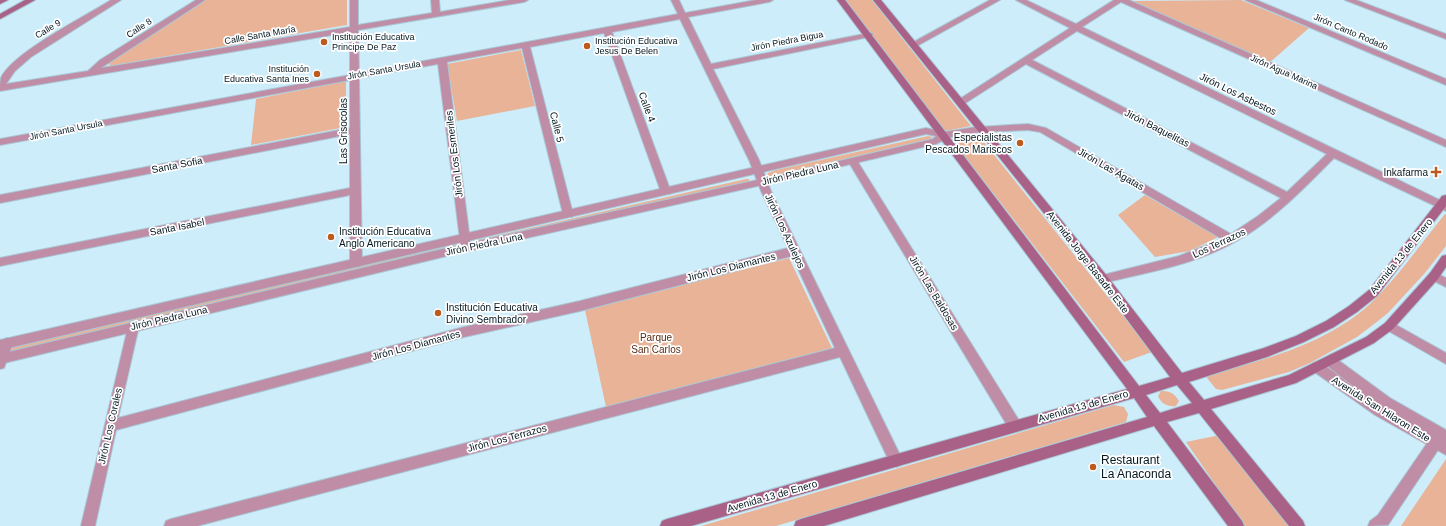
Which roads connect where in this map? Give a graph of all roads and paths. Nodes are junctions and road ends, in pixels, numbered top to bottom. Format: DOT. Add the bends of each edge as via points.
graph roads {
  1 [pos="4,0"];
  2 [pos="31,0"];
  3 [pos="117,0"];
  4 [pos="201,0"];
  5 [pos="354,0"];
  6 [pos="435,0"];
  7 [pos="524,0"];
  8 [pos="675,0"];
  9 [pos="769,0"];
  10 [pos="842,0"];
  11 [pos="878,0"];
  12 [pos="996,0"];
  13 [pos="1020,0"];
  14 [pos="1121,0"];
  15 [pos="1249,0"];
  16 [pos="1349,0"];
  17 [pos="514,1"];
  18 [pos="756,1"];
  19 [pos="0,2"];
  20 [pos="436,15"];
  21 [pos="684,16"];
  22 [pos="0,17"];
  23 [pos="1077,28"];
  24 [pos="354,29"];
  25 [pos="607,30"];
  26 [pos="869,35"];
  27 [pos="1446,37"];
  28 [pos="914,44"];
  29 [pos="525,45"];
  30 [pos="442,60"];
  31 [pos="1026,60"];
  32 [pos="709,67"];
  33 [pos="89,74"];
  34 [pos="355,76"];
  35 [pos="1446,82"];
  36 [pos="0,88"];
  37 [pos="961,102"];
  38 [pos="354,130"];
  39 [pos="982,130"];
  40 [pos="944,135"];
  41 [pos="0,142"];
  42 [pos="1446,144"];
  43 [pos="1333,153"];
  44 [pos="853,161"];
  45 [pos="758,170"];
  46 [pos="762,182"];
  47 [pos="354,191"];
  48 [pos="666,192"];
  49 [pos="1288,197"];
  50 [pos="0,200"];
  51 [pos="1445,204"];
  52 [pos="568,214"];
  53 [pos="1231,239"];
  54 [pos="466,243"];
  55 [pos="794,251"];
  56 [pos="1446,259"];
  57 [pos="0,262"];
  58 [pos="356,263"];
  59 [pos="1434,276"];
  60 [pos="1103,279"];
  61 [pos="1446,283"];
  62 [pos="133,326"];
  63 [pos="1389,326"];
  64 [pos="4,344"];
  65 [pos="842,351"];
  66 [pos="1446,359"];
  67 [pos="1,361"];
  68 [pos="1330,362"];
  69 [pos="1318,367"];
  70 [pos="1180,379"];
  71 [pos="1137,391"];
  72 [pos="1201,406"];
  73 [pos="1158,418"];
  74 [pos="110,426"];
  75 [pos="1015,426"];
  76 [pos="1442,443"];
  77 [pos="896,461"];
  78 [pos="88,526"];
  79 [pos="171,526"];
  80 [pos="668,526"];
  81 [pos="800,526"];
  82 [pos="1237,526"];
  83 [pos="1298,526"];
  84 [pos="1374,526"];
  1 -- 19 [label="main road"];
  2 -- 22 [label="main road"];
  3 -- 36 [label="street, Calle 9" via="33,50 6,75"];
  4 -- 33 [label="street, Calle 8" via="103,62"];
  5 -- 24 [label="street, Las Grisocolas"];
  6 -- 20 [label="street"];
  7 -- 17 [label="street, Calle Santa María"];
  8 -- 21 [label="street, Jirón Los Azulejos"];
  9 -- 18 [label="street, Jirón Santa Ursula"];
  10 -- 26 [label="main road"];
  11 -- 28 [label="main road, Avenida Jorge Basadre Este"];
  12 -- 28 [label="street"];
  13 -- 23 [label="street, Jirón Los Asbestos"];
  14 -- 23 [label="street"];
  14 -- 42 [label="street, Jirón Agua Marina"];
  15 -- 35 [label="street, Jirón Canto Rodado"];
  16 -- 27 [label="street"];
  17 -- 20 [label="street, Calle Santa María"];
  18 -- 21 [label="street, Jirón Santa Ursula"];
  20 -- 24 [label="street, Calle Santa María"];
  21 -- 25 [label="street, Jirón Santa Ursula"];
  21 -- 32 [label="street, Jirón Los Azulejos"];
  23 -- 31 [label="street"];
  23 -- 43 [label="street, Jirón Los Asbestos"];
  24 -- 33 [label="street, Calle Santa María"];
  24 -- 34 [label="street, Las Grisocolas"];
  25 -- 29 [label="street, Jirón Santa Ursula"];
  25 -- 48 [label="street, Calle 4"];
  26 -- 32 [label="street, Jirón Piedra Bigua"];
  26 -- 40 [label="main road"];
  28 -- 37 [label="main road, Avenida Jorge Basadre Este"];
  29 -- 30 [label="street, Jirón Santa Ursula"];
  29 -- 52 [label="street, Calle 5"];
  30 -- 34 [label="street, Jirón Santa Ursula"];
  30 -- 54 [label="street, Jirón Los Esmeriles"];
  31 -- 37 [label="street"];
  31 -- 49 [label="street, Jirón Baquelitas"];
  32 -- 45 [label="street, Jirón Los Azulejos"];
  33 -- 36 [label="street, Calle Santa María"];
  34 -- 38 [label="street, Las Grisocolas"];
  34 -- 41 [label="street, Jirón Santa Ursula"];
  37 -- 39 [label="main road, Avenida Jorge Basadre Este"];
  38 -- 47 [label="street, Las Grisocolas"];
  38 -- 50 [label="street, Santa Sofia"];
  39 -- 40 [label="street, Jirón Piedra Luna"];
  39 -- 53 [label="street, Jirón Las Ágatas" via="1028,127 1043,130"];
  39 -- 60 [label="main road, Avenida Jorge Basadre Este"];
  40 -- 44 [label="street, Jirón Piedra Luna" via="936,141"];
  40 -- 45 [label="street, Jirón Piedra Luna" via="926,131"];
  40 -- 71 [label="main road"];
  43 -- 49 [label="street, Los Terrazos"];
  43 -- 51 [label="street, Jirón Los Asbestos"];
  44 -- 46 [label="street, Jirón Piedra Luna"];
  44 -- 75 [label="street, Jirón Las Baldosas"];
  45 -- 46 [label="street, Jirón Los Azulejos"];
  45 -- 48 [label="street, Jirón Piedra Luna"];
  46 -- 54 [label="street, Jirón Piedra Luna"];
  46 -- 55 [label="street, Jirón Los Azulejos"];
  47 -- 57 [label="street, Santa Isabel"];
  47 -- 58 [label="street, Las Grisocolas"];
  48 -- 52 [label="street, Jirón Piedra Luna"];
  49 -- 53 [label="street, Los Terrazos" via="1251,227"];
  51 -- 70 [label="main road, Avenida 13 de Enero" via="1377,287 1353,309 1330,324 1267,352"];
  52 -- 54 [label="street, Jirón Piedra Luna"];
  53 -- 60 [label="street, Los Terrazos" via="1186,258"];
  54 -- 58 [label="street, Jirón Piedra Luna"];
  54 -- 62 [label="street, Jirón Piedra Luna"];
  55 -- 65 [label="street, Jirón Los Azulejos"];
  55 -- 74 [label="street, Jirón Los Diamantes" via="580,306 464,332"];
  56 -- 59 [label="main road"];
  58 -- 64 [label="street, Jirón Piedra Luna"];
  59 -- 61 [label="street"];
  59 -- 63 [label="main road"];
  60 -- 70 [label="main road, Avenida Jorge Basadre Este"];
  62 -- 67 [label="street, Jirón Piedra Luna"];
  62 -- 74 [label="street, Jirón Los Corales"];
  63 -- 66 [label="street"];
  63 -- 68 [label="main road" via="1370,340"];
  64 -- 67 [label="street"];
  65 -- 77 [label="street, Jirón Los Azulejos"];
  65 -- 79 [label="street, Jirón Los Terrazos"];
  68 -- 69 [label="main road"];
  68 -- 76 [label="street, Avenida San Hilaron Este" via="1350,379"];
  69 -- 72 [label="main road" via="1292,379"];
  69 -- 76 [label="street, Avenida San Hilaron Este" via="1388,416"];
  70 -- 71 [label="main road, Avenida 13 de Enero"];
  70 -- 72 [label="main road, Avenida Jorge Basadre Este"];
  71 -- 73 [label="main road"];
  71 -- 75 [label="main road, Avenida 13 de Enero"];
  72 -- 73 [label="main road"];
  72 -- 83 [label="main road, Avenida Jorge Basadre Este"];
  73 -- 81 [label="main road"];
  73 -- 82 [label="main road"];
  74 -- 78 [label="street, Jirón Los Corales"];
  75 -- 77 [label="main road, Avenida 13 de Enero"];
  76 -- 84 [label="street" via="1383,520"];
  77 -- 80 [label="main road, Avenida 13 de Enero"];
}
